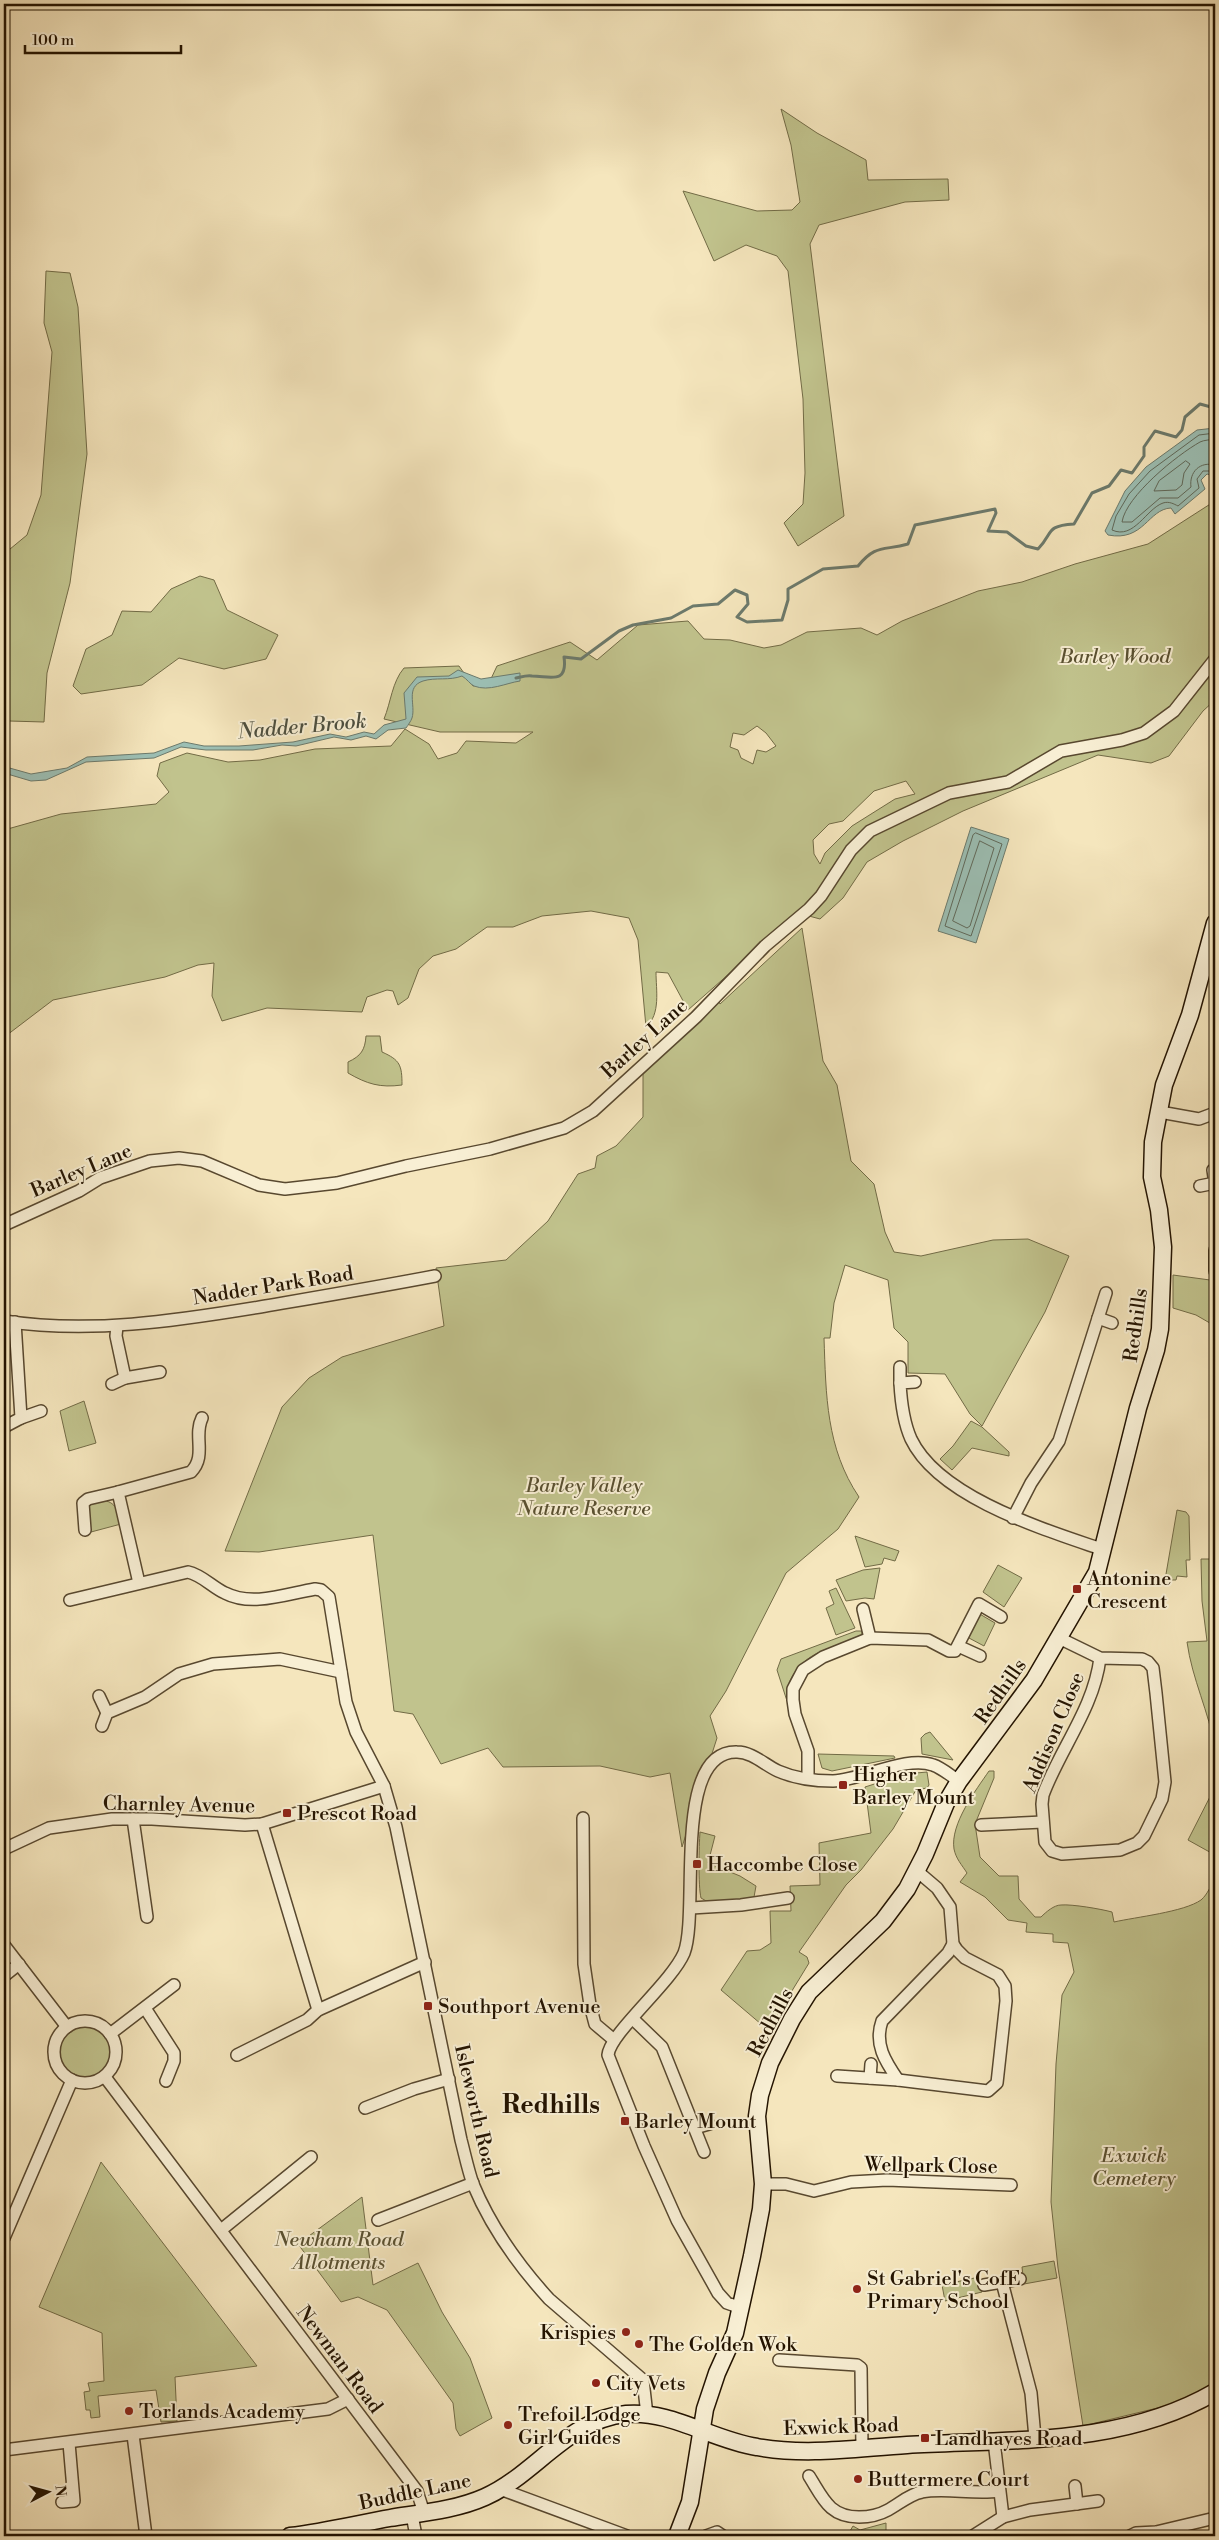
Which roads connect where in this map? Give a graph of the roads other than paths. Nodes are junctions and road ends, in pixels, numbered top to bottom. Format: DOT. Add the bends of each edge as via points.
graph roads {
  1 [pos="1215,659"];
  2 [pos="1215,923"];
  3 [pos="1160,1112"];
  4 [pos="1215,1113"];
  5 [pos="1213,1170"];
  6 [pos="1215,1184"];
  7 [pos="1200,1186"];
  8 [pos="4,1225"];
  9 [pos="1215,1250"];
  10 [pos="1215,1271"];
  11 [pos="435,1276"];
  12 [pos="1106,1293"];
  13 [pos="1098,1318"];
  14 [pos="10,1322"];
  15 [pos="1112,1323"];
  16 [pos="117,1326"];
  17 [pos="900,1367"];
  18 [pos="160,1372"];
  19 [pos="125,1378"];
  20 [pos="915,1382"];
  21 [pos="900,1383"];
  22 [pos="112,1384"];
  23 [pos="41,1411"];
  24 [pos="21,1418"];
  25 [pos="197,1422"];
  26 [pos="4,1427"];
  27 [pos="118,1492"];
  28 [pos="1013,1518"];
  29 [pos="85,1530"];
  30 [pos="1104,1550"];
  31 [pos="139,1583"];
  32 [pos="70,1600"];
  33 [pos="863,1609"];
  34 [pos="1001,1617"];
  35 [pos="870,1638"];
  36 [pos="1059,1638"];
  37 [pos="958,1646"];
  38 [pos="980,1656"];
  39 [pos="1100,1658"];
  40 [pos="341,1672"];
  41 [pos="99,1696"];
  42 [pos="107,1713"];
  43 [pos="102,1726"];
  44 [pos="808,1778"];
  45 [pos="959,1781"];
  46 [pos="384,1786"];
  47 [pos="583,1818"];
  48 [pos="133,1819"];
  49 [pos="1043,1822"];
  50 [pos="262,1824"];
  51 [pos="981,1825"];
  52 [pos="4,1849"];
  53 [pos="917,1871"];
  54 [pos="788,1898"];
  55 [pos="691,1908"];
  56 [pos="147,1917"];
  57 [pos="953,1944"];
  58 [pos="4,1945"];
  59 [pos="426,1962"];
  60 [pos="19,1964"];
  61 [pos="4,1976"];
  62 [pos="174,1985"];
  63 [pos="145,2008"];
  64 [pos="318,2010"];
  65 [pos="633,2019"];
  66 [pos="67,2027"];
  67 [pos="110,2034"];
  68 [pos="614,2040"];
  69 [pos="237,2055"];
  70 [pos="871,2064"];
  71 [pos="837,2076"];
  72 [pos="104,2077"];
  73 [pos="870,2078"];
  74 [pos="449,2079"];
  75 [pos="72,2080"];
  76 [pos="898,2080"];
  77 [pos="166,2081"];
  78 [pos="365,2108"];
  79 [pos="708,2124"];
  80 [pos="695,2128"];
  81 [pos="704,2152"];
  82 [pos="311,2157"];
  83 [pos="473,2183"];
  84 [pos="763,2184"];
  85 [pos="1011,2185"];
  86 [pos="378,2220"];
  87 [pos="221,2230"];
  88 [pos="4,2238"];
  89 [pos="1020,2278"];
  90 [pos="1002,2282"];
  91 [pos="984,2285"];
  92 [pos="741,2308"];
  93 [pos="779,2360"];
  94 [pos="1215,2392"];
  95 [pos="348,2400"];
  96 [pos="647,2415"];
  97 [pos="703,2432"];
  98 [pos="133,2435"];
  99 [pos="1035,2438"];
  100 [pos="994,2441"];
  101 [pos="69,2443"];
  102 [pos="862,2448"];
  103 [pos="4,2450"];
  104 [pos="809,2476"];
  105 [pos="1075,2486"];
  106 [pos="500,2489"];
  107 [pos="999,2491"];
  108 [pos="1098,2501"];
  109 [pos="62,2502"];
  110 [pos="825,2502"];
  111 [pos="1077,2504"];
  112 [pos="814,2508"];
  113 [pos="418,2514"];
  114 [pos="1004,2517"];
  115 [pos="1215,2518"];
  116 [pos="146,2536"];
  117 [pos="290,2536"];
  118 [pos="416,2536"];
  119 [pos="628,2536"];
  120 [pos="677,2536"];
  121 [pos="706,2536"];
  122 [pos="723,2536"];
  123 [pos="973,2536"];
  124 [pos="1130,2536"];
  1 -- 8 [label="street, Barley Lane" via="1174,711 1144,733 1061,751 1008,782 949,793 870,831 851,850 809,910 765,946 696,1017 593,1111 564,1128 490,1150 337,1182 285,1189 259,1185 202,1161 179,1158 150,1161 100,1178"];
  2 -- 3 [label="street, Redhills" via="1190,1015 1164,1084"];
  3 -- 4 [label="street" via="1199,1119"];
  3 -- 30 [label="street, Redhills" via="1152,1161 1163,1247 1160,1329"];
  5 -- 6 [label="street"];
  6 -- 7 [label="street"];
  9 -- 10 [label="street"];
  11 -- 16 [label="street, Nadder Park Road" via="210,1315"];
  12 -- 13 [label="street"];
  13 -- 15 [label="street"];
  13 -- 28 [label="street" via="1059,1442 1031,1483"];
  14 -- 16 [label="street, Nadder Park Road" via="63,1327"];
  14 -- 24 [label="street"];
  16 -- 19 [label="street" via="116,1336"];
  17 -- 21 [label="street"];
  18 -- 19 [label="street"];
  19 -- 22 [label="street"];
  20 -- 21 [label="street"];
  21 -- 28 [label="street" via="906,1426 915,1446 930,1465 969,1494"];
  23 -- 24 [label="street"];
  24 -- 26 [label="street"];
  25 -- 27 [label="street" via="200,1457 191,1472"];
  27 -- 29 [label="street" via="83,1503"];
  27 -- 31 [label="street"];
  28 -- 30 [label="street"];
  30 -- 36 [label="street, Redhills" via="1097,1572"];
  31 -- 32 [label="street, Isleworth Road"];
  31 -- 40 [label="street, Isleworth Road" via="188,1572 227,1594 246,1600 321,1590 329,1597"];
  33 -- 35 [label="street"];
  34 -- 37 [label="street" via="979,1604"];
  35 -- 37 [label="street" via="928,1640 949,1651 955,1651"];
  35 -- 44 [label="street" via="810,1664 796,1680 793,1700 808,1751"];
  36 -- 39 [label="street, Addison Close"];
  36 -- 45 [label="street, Redhills" via="1034,1680"];
  37 -- 38 [label="street"];
  39 -- 49 [label="street, Addison Close" via="1086,1707 1043,1795"];
  39 -- 49 [label="street, Addison Close" via="1142,1659 1152,1668 1163,1758 1162,1800 1141,1840 1120,1850 1058,1853 1047,1845"];
  40 -- 42 [label="street" via="280,1659 213,1664 179,1674 145,1697"];
  40 -- 46 [label="street, Isleworth Road" via="356,1732"];
  41 -- 42 [label="street"];
  42 -- 43 [label="street"];
  44 -- 45 [label="street" via="833,1781 912,1764 933,1765"];
  44 -- 55 [label="street" via="793,1777 741,1752 724,1753 711,1763 698,1790 691,1836"];
  45 -- 53 [label="street, Redhills" via="939,1815"];
  46 -- 50 [label="street, Charnley Avenue"];
  46 -- 59 [label="street, Isleworth Road"];
  47 -- 68 [label="street" via="586,1980 596,2024"];
  48 -- 50 [label="street, Charnley Avenue" via="245,1826"];
  48 -- 52 [label="street, Charnley Avenue" via="49,1828"];
  48 -- 56 [label="street"];
  49 -- 51 [label="street, Addison Close"];
  50 -- 64 [label="street"];
  53 -- 57 [label="street" via="937,1888 950,1907"];
  53 -- 84 [label="street, Redhills" via="883,1920 810,1992 784,2033 770,2063 757,2116"];
  54 -- 55 [label="street"];
  55 -- 65 [label="street" via="681,1959 667,1981"];
  57 -- 76 [label="street" via="882,2020 878,2033 880,2049"];
  57 -- 76 [label="street" via="965,1958 998,1975 1006,1986 997,2083 988,2091"];
  58 -- 60 [label="street"];
  59 -- 64 [label="street"];
  59 -- 74 [label="street, Isleworth Road"];
  60 -- 61 [label="street"];
  60 -- 66 [label="street"];
  62 -- 63 [label="street"];
  63 -- 67 [label="street"];
  63 -- 77 [label="street" via="174,2053"];
  64 -- 69 [label="street" via="307,2020"];
  65 -- 68 [label="street"];
  65 -- 80 [label="street" via="662,2047"];
  66 -- 67 [label="street" via="75,2023 95,2022"];
  66 -- 75 [label="street" via="56,2042 55,2060"];
  67 -- 72 [label="street" via="116,2046 115,2060"];
  68 -- 92 [label="street" via="608,2055 612,2068 677,2220 718,2293 728,2303"];
  70 -- 73 [label="street"];
  71 -- 73 [label="street"];
  72 -- 75 [label="street" via="89,2083"];
  72 -- 87 [label="street, Newman Road"];
  73 -- 76 [label="street"];
  74 -- 78 [label="street"];
  74 -- 83 [label="street, Isleworth Road"];
  75 -- 88 [label="street"];
  79 -- 80 [label="street"];
  80 -- 81 [label="street"];
  82 -- 87 [label="street"];
  83 -- 86 [label="street"];
  83 -- 96 [label="street, Isleworth Road" via="497,2228 549,2299 643,2380"];
  84 -- 85 [label="street, Wellpark Close" via="786,2184 814,2191 851,2182 887,2180"];
  84 -- 92 [label="street, Redhills"];
  87 -- 95 [label="street, Newman Road"];
  89 -- 90 [label="street"];
  90 -- 91 [label="street"];
  90 -- 99 [label="street" via="1031,2393"];
  92 -- 97 [label="street, Redhills" via="735,2333 708,2401"];
  93 -- 102 [label="street" via="857,2365 861,2368"];
  94 -- 99 [label="street, Exwick Road" via="1193,2405 1110,2432"];
  95 -- 98 [label="street" via="328,2409"];
  95 -- 113 [label="street, Newman Road" via="417,2491"];
  96 -- 97 [label="street, Buddle Lane" via="689,2424"];
  96 -- 106 [label="street, Buddle Lane" via="617,2415 594,2422"];
  97 -- 102 [label="street, Exwick Road" via="778,2450 814,2452"];
  97 -- 120 [label="street, Redhills" via="690,2502"];
  98 -- 101 [label="street"];
  98 -- 116 [label="street"];
  99 -- 100 [label="street, Exwick Road"];
  100 -- 102 [label="street, Exwick Road"];
  100 -- 107 [label="street"];
  101 -- 103 [label="street"];
  101 -- 109 [label="street" via="74,2500"];
  104 -- 110 [label="street"];
  105 -- 111 [label="street"];
  106 -- 113 [label="street, Buddle Lane" via="484,2497"];
  106 -- 119 [label="street"];
  107 -- 110 [label="street" via="981,2494 920,2492 874,2515 852,2517 835,2512"];
  107 -- 114 [label="street"];
  108 -- 111 [label="street"];
  110 -- 112 [label="street"];
  111 -- 114 [label="street"];
  113 -- 117 [label="street, Buddle Lane"];
  113 -- 118 [label="street, Newman Road"];
  114 -- 123 [label="street"];
  115 -- 124 [label="street"];
  121 -- 122 [label="street" via="717,2532"];
}
